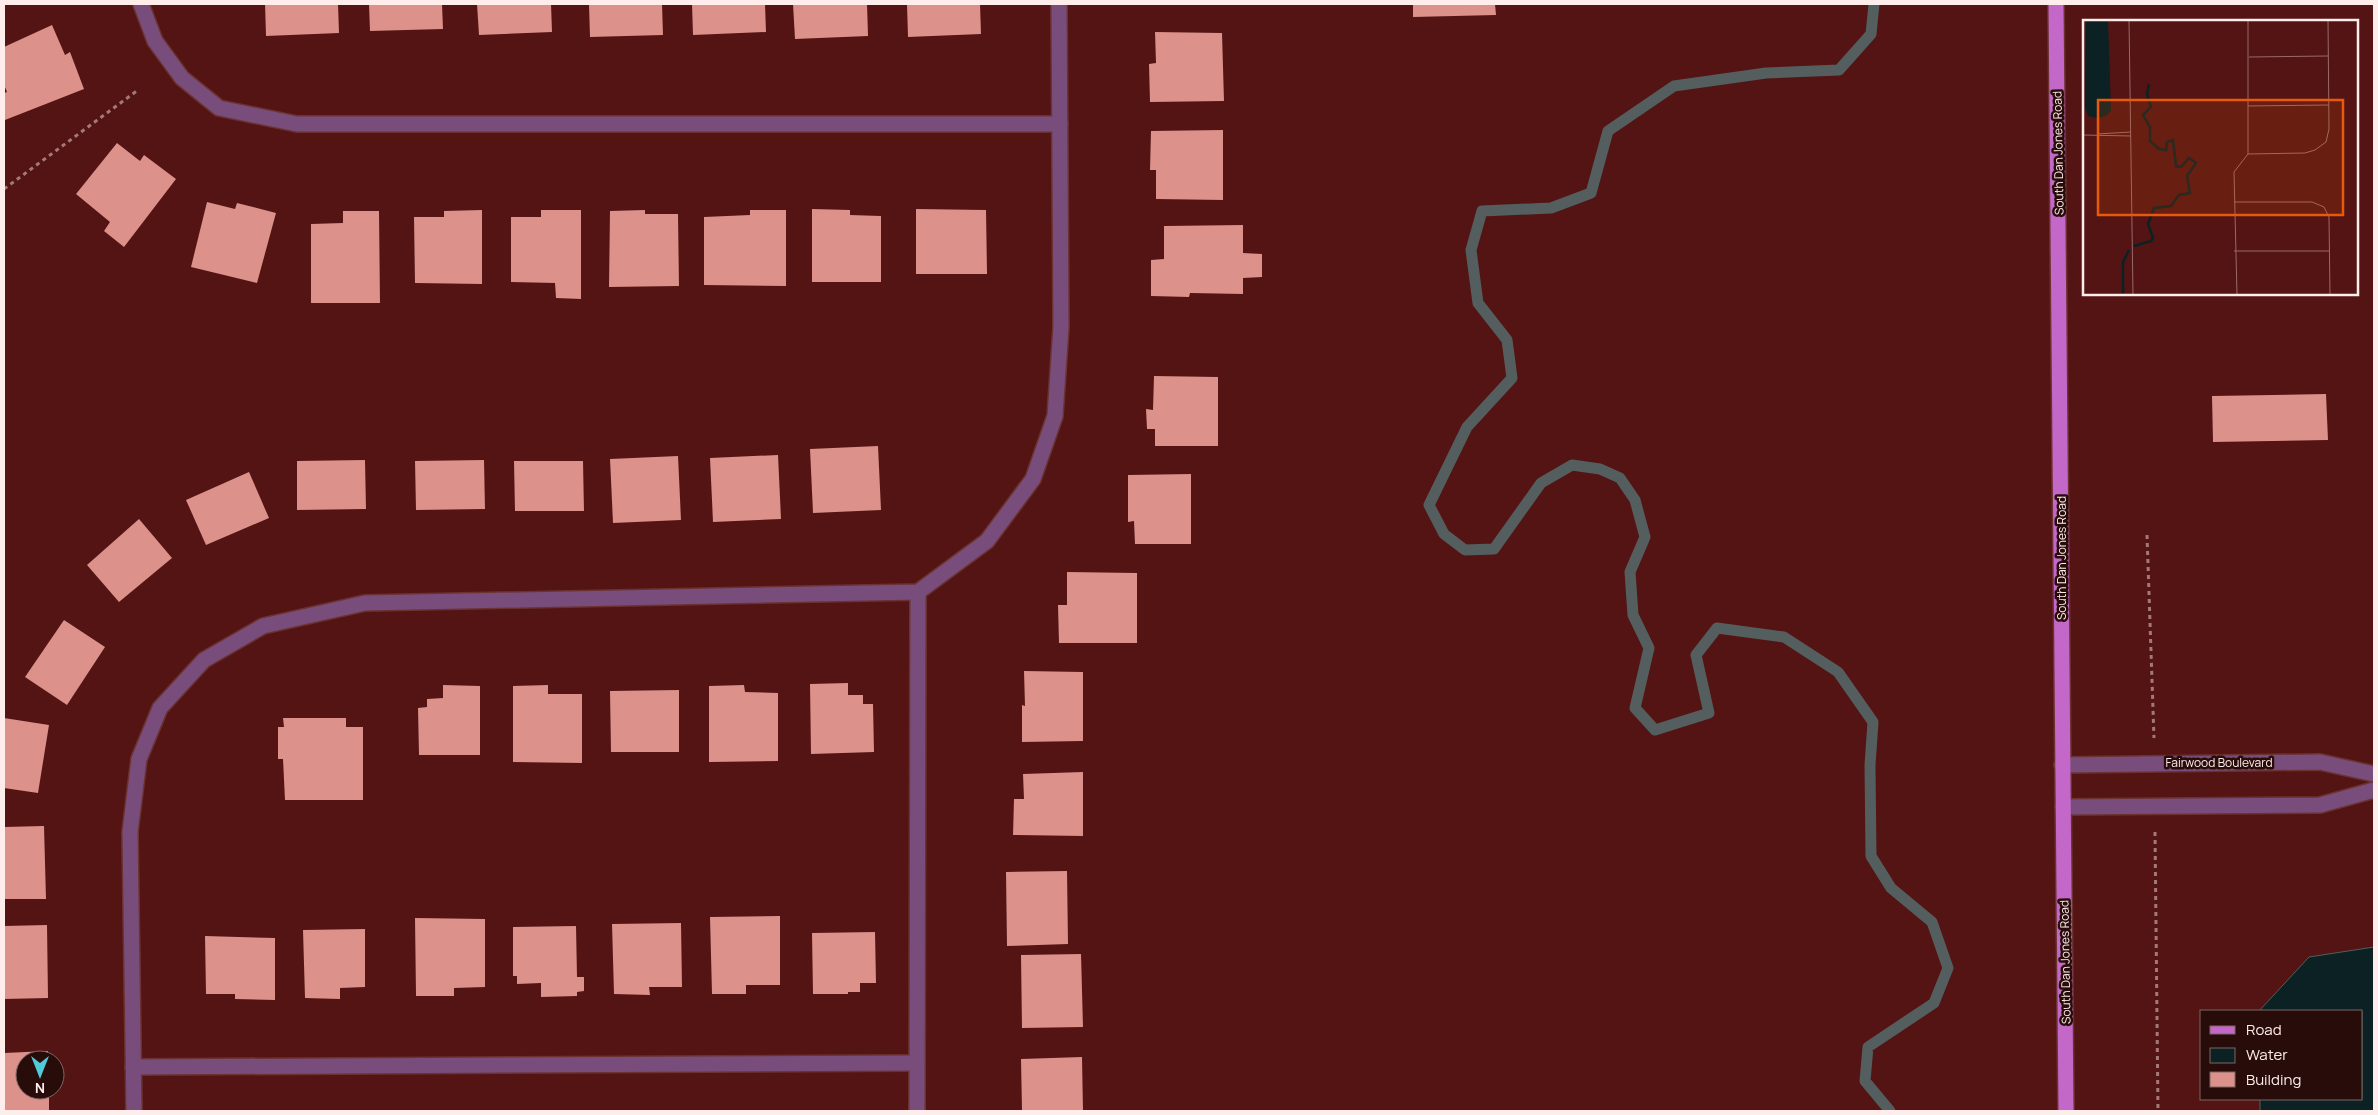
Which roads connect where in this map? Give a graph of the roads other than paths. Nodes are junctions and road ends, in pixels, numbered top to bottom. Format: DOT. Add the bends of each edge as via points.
graph roads {
  1 [pos="141,4"];
  2 [pos="1059,4"];
  3 [pos="2056,4"];
  4 [pos="1060,124"];
  5 [pos="918,592"];
  6 [pos="2062,765"];
  7 [pos="2374,774"];
  8 [pos="2374,790"];
  9 [pos="2063,808"];
  10 [pos="917,1063"];
  11 [pos="133,1067"];
  12 [pos="134,1111"];
  13 [pos="917,1111"];
  14 [pos="2066,1111"];
  1 -- 4 [label="street" via="154,41 182,78 219,108 298,124"];
  2 -- 4 [label="street"];
  3 -- 6 [label="main road, South Dan Jones Road"];
  4 -- 5 [label="street" via="1061,327 1055,416 1033,479 987,541"];
  5 -- 10 [label="street"];
  5 -- 11 [label="street" via="365,603 264,626 204,660 160,708 139,759 130,832"];
  6 -- 7 [label="street, Fairwood Boulevard" via="2320,762"];
  6 -- 9 [label="main road, South Dan Jones Road"];
  8 -- 9 [label="street" via="2320,804"];
  9 -- 14 [label="main road, South Dan Jones Road"];
  10 -- 11 [label="street"];
  10 -- 13 [label="street"];
  11 -- 12 [label="street"];
}
